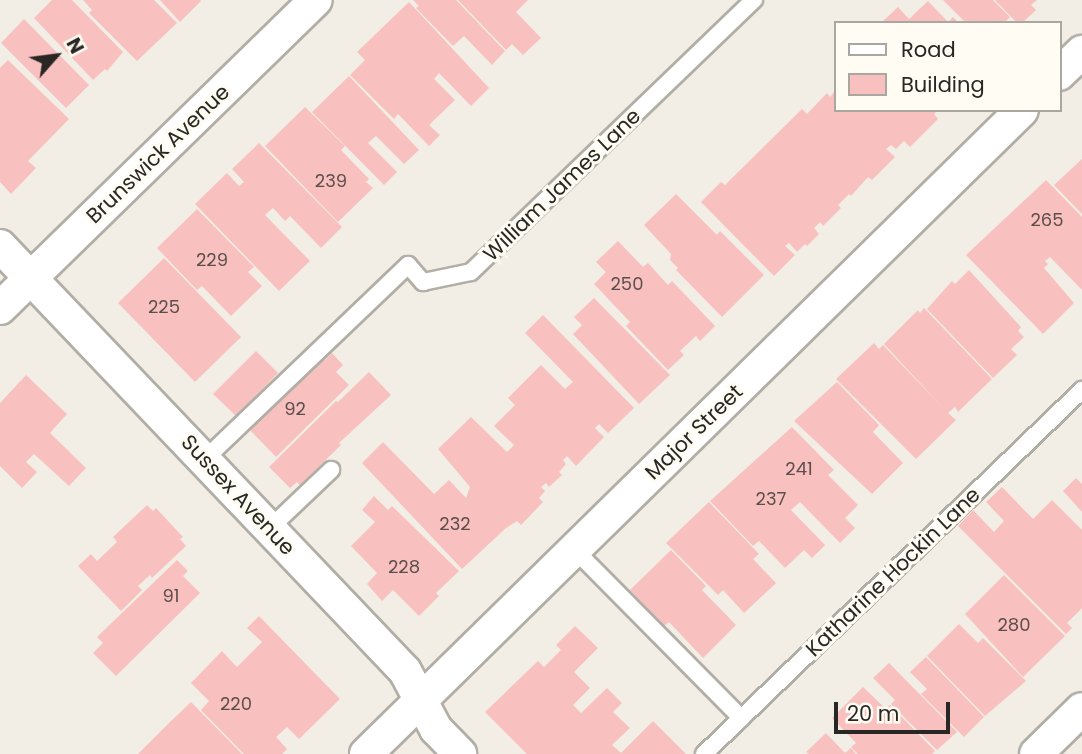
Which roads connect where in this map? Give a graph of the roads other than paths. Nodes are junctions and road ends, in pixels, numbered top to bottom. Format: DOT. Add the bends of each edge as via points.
graph roads {
  1 [pos="316,0"];
  2 [pos="754,0"];
  3 [pos="1082,51"];
  4 [pos="1061,72"];
  5 [pos="1020,112"];
  6 [pos="0,246"];
  7 [pos="31,278"];
  8 [pos="0,308"];
  9 [pos="1082,390"];
  10 [pos="205,459"];
  11 [pos="331,470"];
  12 [pos="270,529"];
  13 [pos="574,549"];
  14 [pos="419,702"];
  15 [pos="1082,709"];
  16 [pos="741,718"];
  17 [pos="366,754"];
  18 [pos="460,754"];
  19 [pos="704,754"];
  20 [pos="1036,754"];
  1 -- 7 [label="street, Brunswick Avenue"];
  2 -- 10 [label="lane, William James Lane" via="471,272 423,282 408,265"];
  3 -- 4 [label="street"];
  5 -- 13 [label="street, Major Street"];
  6 -- 7 [label="street, Sussex Avenue"];
  7 -- 8 [label="street, Brunswick Avenue"];
  7 -- 10 [label="street, Sussex Avenue"];
  9 -- 16 [label="lane, Katharine Hockin Lane"];
  10 -- 12 [label="street, Sussex Avenue"];
  11 -- 12 [label="lane"];
  12 -- 14 [label="street, Sussex Avenue" via="405,671"];
  13 -- 14 [label="street, Major Street"];
  13 -- 16 [label="lane"];
  14 -- 17 [label="street, Major Street"];
  14 -- 18 [label="street, Sussex Avenue"];
  15 -- 20 [label="street"];
  16 -- 19 [label="lane, Katharine Hockin Lane"];
}
